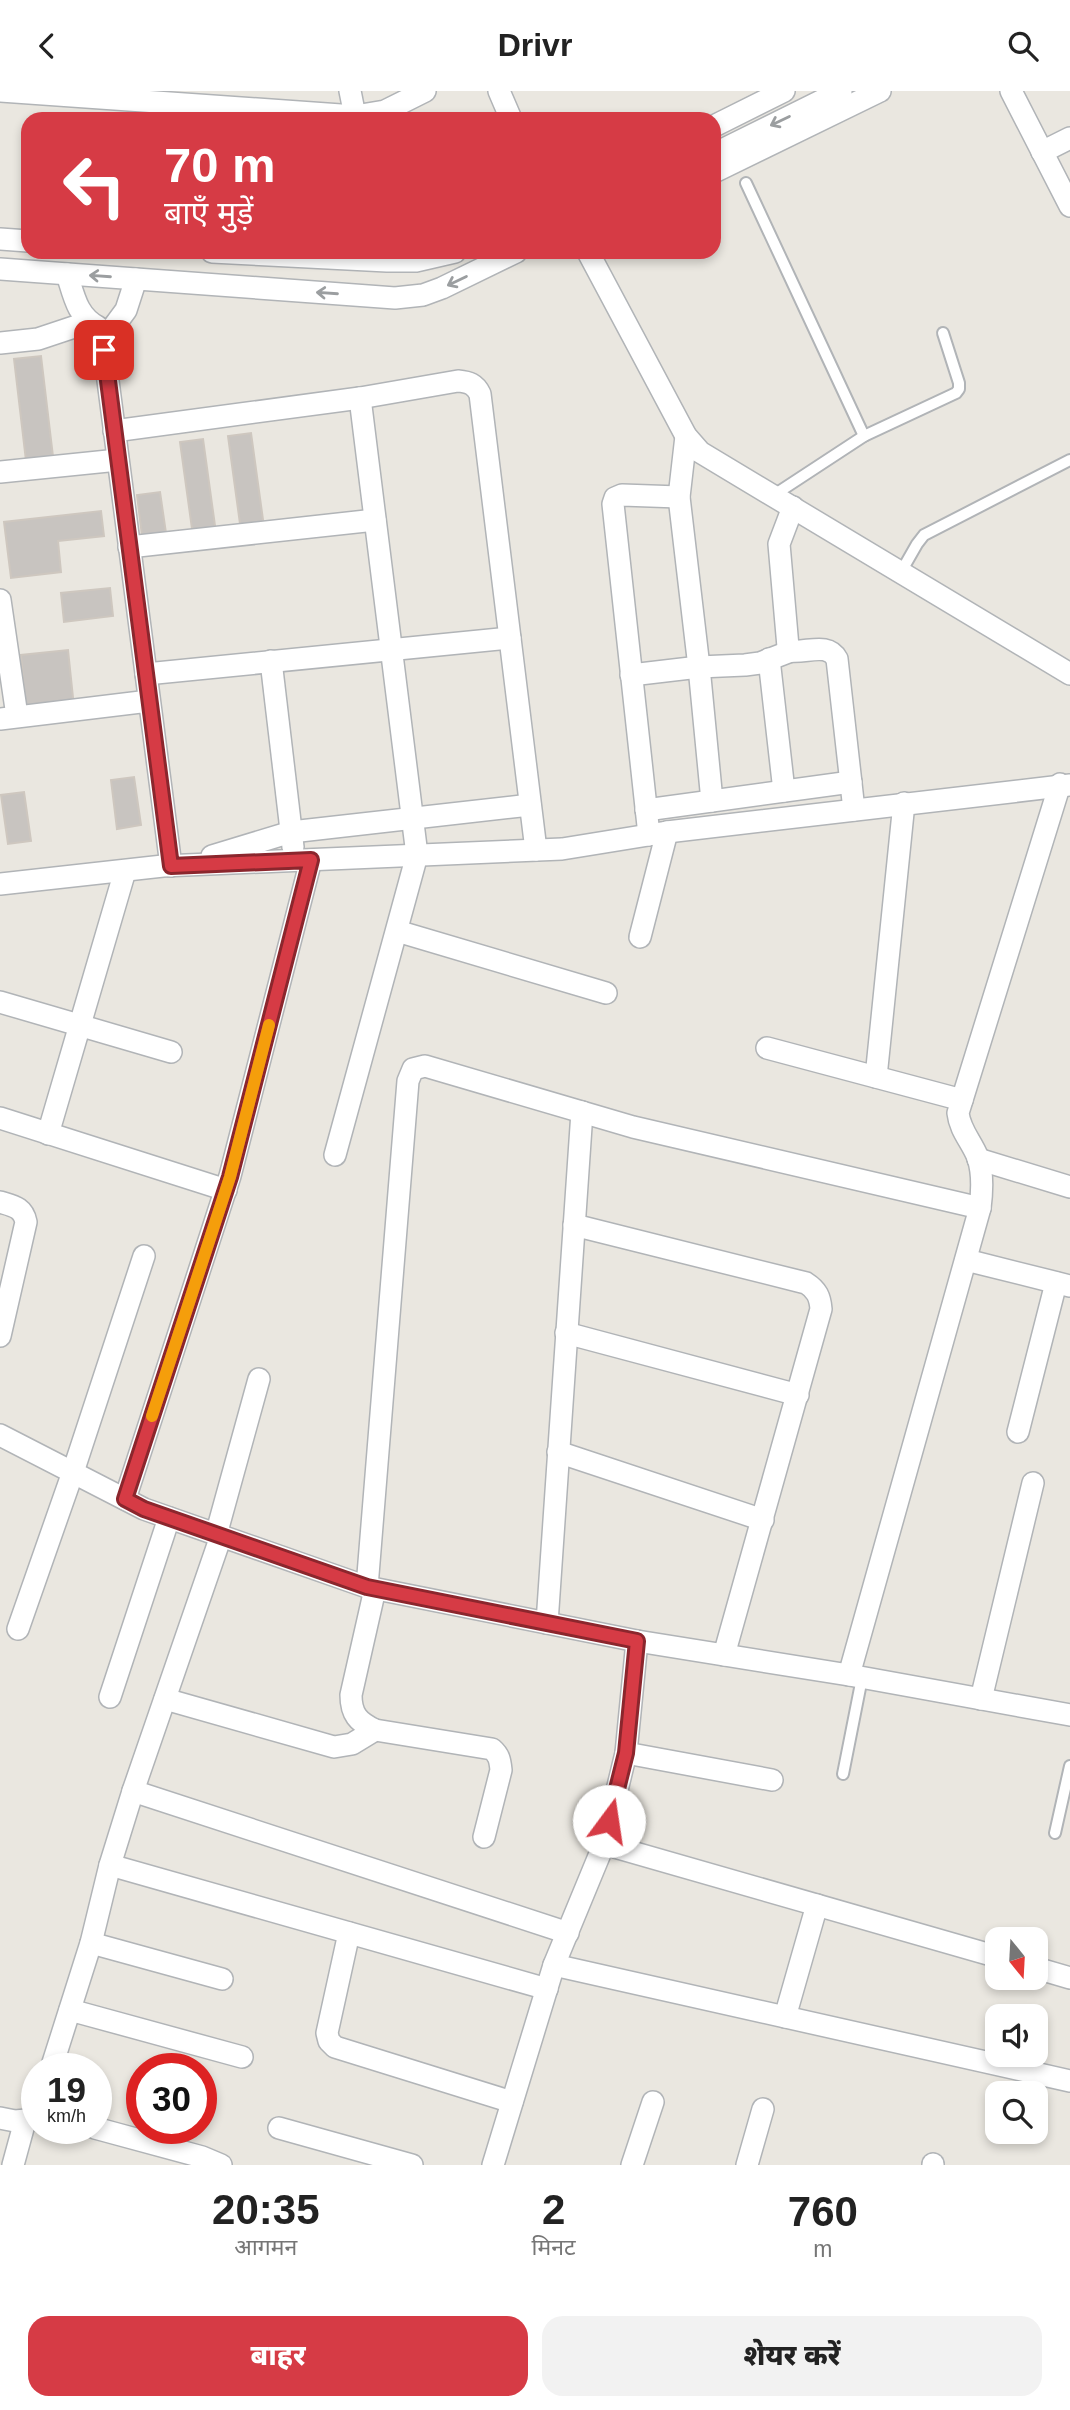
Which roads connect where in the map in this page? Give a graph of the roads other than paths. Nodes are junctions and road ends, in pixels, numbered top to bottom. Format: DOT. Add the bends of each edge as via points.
graph roads {
  1 [pos="0,91"];
  2 [pos="350,91"];
  3 [pos="425,91"];
  4 [pos="499,91"];
  5 [pos="784,91"];
  6 [pos="841,91"];
  7 [pos="880,91"];
  8 [pos="1011,91"];
  9 [pos="96,103"];
  10 [pos="275,112"];
  11 [pos="354,112"];
  12 [pos="379,112"];
  13 [pos="508,112"];
  14 [pos="721,122"];
  15 [pos="1070,138"];
  16 [pos="721,151"];
  17 [pos="1042,152"];
  18 [pos="721,169"];
  19 [pos="746,183"];
  20 [pos="1070,206"];
  21 [pos="0,239"];
  22 [pos="21,240"];
  23 [pos="348,259"];
  24 [pos="425,259"];
  25 [pos="502,259"];
  26 [pos="592,259"];
  27 [pos="0,269"];
  28 [pos="67,274"];
  29 [pos="136,279"];
  30 [pos="89,322"];
  31 [pos="109,333"];
  32 [pos="943,333"];
  33 [pos="0,343"];
  34 [pos="359,398"];
  35 [pos="114,431"];
  36 [pos="686,436"];
  37 [pos="864,436"];
  38 [pos="118,460"];
  39 [pos="1070,460"];
  40 [pos="0,472"];
  41 [pos="774,495"];
  42 [pos="679,497"];
  43 [pos="793,507"];
  44 [pos="375,520"];
  45 [pos="129,547"];
  46 [pos="901,572"];
  47 [pos="0,600"];
  48 [pos="510,638"];
  49 [pos="391,649"];
  50 [pos="791,651"];
  51 [pos="769,659"];
  52 [pos="271,661"];
  53 [pos="699,667"];
  54 [pos="146,674"];
  55 [pos="1070,674"];
  56 [pos="631,675"];
  57 [pos="149,701"];
  58 [pos="8,717"];
  59 [pos="851,782"];
  60 [pos="1065,785"];
  61 [pos="784,791"];
  62 [pos="712,801"];
  63 [pos="904,803"];
  64 [pos="530,805"];
  65 [pos="646,810"];
  66 [pos="854,810"];
  67 [pos="413,819"];
  68 [pos="291,832"];
  69 [pos="658,834"];
  70 [pos="536,850"];
  71 [pos="417,855"];
  72 [pos="303,860"];
  73 [pos="175,866"];
  74 [pos="125,871"];
  75 [pos="0,884"];
  76 [pos="397,931"];
  77 [pos="640,937"];
  78 [pos="606,993"];
  79 [pos="0,1002"];
  80 [pos="80,1025"];
  81 [pos="767,1048"];
  82 [pos="171,1052"];
  83 [pos="876,1077"];
  84 [pos="962,1100"];
  85 [pos="582,1112"];
  86 [pos="0,1118"];
  87 [pos="48,1134"];
  88 [pos="335,1155"];
  89 [pos="978,1159"];
  90 [pos="1070,1187"];
  91 [pos="226,1190"];
  92 [pos="0,1202"];
  93 [pos="980,1208"];
  94 [pos="574,1226"];
  95 [pos="144,1256"];
  96 [pos="966,1260"];
  97 [pos="1063,1285"];
  98 [pos="566,1333"];
  99 [pos="0,1336"];
  100 [pos="259,1379"];
  101 [pos="798,1395"];
  102 [pos="1018,1431"];
  103 [pos="0,1435"];
  104 [pos="558,1452"];
  105 [pos="73,1472"];
  106 [pos="1033,1483"];
  107 [pos="125,1499"];
  108 [pos="169,1518"];
  109 [pos="762,1520"];
  110 [pos="218,1535"];
  111 [pos="371,1588"];
  112 [pos="547,1623"];
  113 [pos="18,1629"];
  114 [pos="637,1641"];
  115 [pos="724,1655"];
  116 [pos="855,1676"];
  117 [pos="110,1697"];
  118 [pos="166,1699"];
  119 [pos="981,1699"];
  120 [pos="1070,1715"];
  121 [pos="375,1730"];
  122 [pos="626,1753"];
  123 [pos="1070,1766"];
  124 [pos="843,1774"];
  125 [pos="772,1780"];
  126 [pos="133,1791"];
  127 [pos="1055,1833"];
  128 [pos="484,1837"];
  129 [pos="604,1844"];
  130 [pos="110,1865"];
  131 [pos="817,1905"];
  132 [pos="349,1933"];
  133 [pos="568,1933"];
  134 [pos="91,1943"];
  135 [pos="985,1953"];
  136 [pos="554,1965"];
  137 [pos="1048,1972"];
  138 [pos="1070,1978"];
  139 [pos="222,1979"];
  140 [pos="547,1989"];
  141 [pos="70,2010"];
  142 [pos="785,2017"];
  143 [pos="56,2053"];
  144 [pos="242,2057"];
  145 [pos="1070,2081"];
  146 [pos="512,2102"];
  147 [pos="653,2102"];
  148 [pos="763,2109"];
  149 [pos="0,2118"];
  150 [pos="21,2118"];
  151 [pos="279,2128"];
  152 [pos="112,2133"];
  153 [pos="22,2144"];
  154 [pos="13,2165"];
  155 [pos="220,2165"];
  156 [pos="412,2165"];
  157 [pos="492,2165"];
  158 [pos="632,2165"];
  159 [pos="747,2165"];
  1 -- 9 [label="street"];
  2 -- 11 [label="street"];
  3 -- 12 [label="street"];
  4 -- 13 [label="street"];
  5 -- 14 [label="street"];
  6 -- 16 [label="street, one-way"];
  7 -- 18 [label="street"];
  8 -- 17 [label="street"];
  9 -- 10 [label="street"];
  15 -- 17 [label="street"];
  17 -- 20 [label="street"];
  19 -- 37 [label="lane"];
  21 -- 22 [label="street"];
  23 -- 24 [label="street"];
  25 -- 29 [label="street, one-way" via="442,289 395,298"];
  26 -- 36 [label="street"];
  27 -- 28 [label="street"];
  29 -- 28 [label="street, one-way"];
  28 -- 30 [label="street" via="80,313"];
  29 -- 31 [label="street" via="126,310"];
  30 -- 31 [label="street"];
  30 -- 33 [label="street" via="38,339"];
  31 -- 35 [label="street" via="104,350"];
  32 -- 37 [label="lane" via="960,389"];
  34 -- 35 [label="street"];
  34 -- 44 [label="street"];
  34 -- 48 [label="street" via="458,381 476,386"];
  35 -- 38 [label="street"];
  36 -- 41 [label="street" via="700,452"];
  36 -- 42 [label="street"];
  37 -- 41 [label="lane"];
  38 -- 40 [label="street"];
  38 -- 45 [label="street"];
  39 -- 46 [label="lane" via="924,535"];
  41 -- 43 [label="street"];
  42 -- 53 [label="street"];
  42 -- 56 [label="street" via="622,495 613,504"];
  43 -- 46 [label="street"];
  43 -- 50 [label="street" via="779,544"];
  44 -- 45 [label="street"];
  44 -- 49 [label="street"];
  45 -- 54 [label="street"];
  46 -- 55 [label="street"];
  47 -- 58 [label="street"];
  48 -- 49 [label="street"];
  48 -- 64 [label="street"];
  49 -- 52 [label="street"];
  49 -- 67 [label="street"];
  50 -- 51 [label="street"];
  50 -- 59 [label="street" via="834,652"];
  51 -- 53 [label="street"];
  51 -- 61 [label="street"];
  52 -- 54 [label="street"];
  52 -- 68 [label="street"];
  53 -- 56 [label="street"];
  53 -- 62 [label="street"];
  54 -- 57 [label="street"];
  56 -- 65 [label="street"];
  57 -- 58 [label="street"];
  57 -- 73 [label="street"];
  59 -- 61 [label="street"];
  59 -- 66 [label="street"];
  60 -- 63 [label="street"];
  60 -- 84 [label="street"];
  61 -- 62 [label="street"];
  62 -- 65 [label="street"];
  63 -- 66 [label="street"];
  63 -- 83 [label="street"];
  64 -- 67 [label="street"];
  64 -- 70 [label="street"];
  65 -- 69 [label="street"];
  66 -- 69 [label="street"];
  67 -- 68 [label="street"];
  67 -- 71 [label="street"];
  68 -- 72 [label="street"];
  68 -- 73 [label="street"];
  69 -- 70 [label="street"];
  69 -- 77 [label="street"];
  70 -- 71 [label="street"];
  71 -- 72 [label="street"];
  71 -- 76 [label="street"];
  72 -- 73 [label="street"];
  72 -- 91 [label="street"];
  73 -- 74 [label="street"];
  74 -- 75 [label="street"];
  74 -- 80 [label="street"];
  76 -- 78 [label="street"];
  76 -- 88 [label="street"];
  79 -- 80 [label="street"];
  80 -- 82 [label="street"];
  80 -- 87 [label="street"];
  81 -- 83 [label="street"];
  83 -- 84 [label="street"];
  84 -- 89 [label="street" via="960,1126"];
  85 -- 93 [label="street"];
  85 -- 94 [label="street"];
  85 -- 111 [label="street" via="425,1066 413,1069 408,1081"];
  86 -- 87 [label="street"];
  87 -- 91 [label="street"];
  89 -- 90 [label="street"];
  89 -- 93 [label="street"];
  91 -- 107 [label="street"];
  92 -- 99 [label="street" via="19,1208 26,1222"];
  93 -- 96 [label="street"];
  94 -- 98 [label="street"];
  94 -- 101 [label="street" via="806,1283 815,1289 821,1309"];
  95 -- 105 [label="street"];
  96 -- 97 [label="street"];
  96 -- 116 [label="street"];
  97 -- 102 [label="street"];
  98 -- 101 [label="street"];
  98 -- 104 [label="street"];
  100 -- 110 [label="street"];
  101 -- 109 [label="street"];
  103 -- 105 [label="street"];
  104 -- 109 [label="street"];
  104 -- 112 [label="street"];
  105 -- 107 [label="street"];
  105 -- 113 [label="street"];
  106 -- 119 [label="street"];
  107 -- 108 [label="street"];
  108 -- 110 [label="street"];
  108 -- 117 [label="street"];
  109 -- 115 [label="street"];
  110 -- 111 [label="street"];
  110 -- 118 [label="street"];
  111 -- 112 [label="street"];
  111 -- 121 [label="street" via="351,1708 356,1718"];
  112 -- 114 [label="street"];
  114 -- 115 [label="street"];
  114 -- 122 [label="street"];
  115 -- 116 [label="street"];
  116 -- 119 [label="street"];
  116 -- 124 [label="lane"];
  118 -- 121 [label="street" via="334,1747 352,1744"];
  118 -- 126 [label="street"];
  119 -- 120 [label="street"];
  121 -- 128 [label="street" via="497,1753 501,1770"];
  122 -- 125 [label="street"];
  122 -- 129 [label="street"];
  123 -- 127 [label="lane"];
  126 -- 130 [label="street"];
  126 -- 133 [label="street"];
  129 -- 131 [label="street"];
  129 -- 133 [label="street"];
  130 -- 132 [label="street"];
  130 -- 134 [label="street"];
  131 -- 135 [label="street"];
  131 -- 142 [label="street"];
  132 -- 140 [label="street"];
  132 -- 146 [label="street" via="329,2041 335,2047"];
  133 -- 136 [label="street"];
  134 -- 139 [label="street"];
  134 -- 141 [label="street"];
  136 -- 140 [label="street"];
  136 -- 142 [label="street"];
  137 -- 138 [label="street"];
  140 -- 146 [label="street"];
  141 -- 143 [label="street"];
  141 -- 144 [label="street"];
  142 -- 145 [label="street"];
  146 -- 157 [label="street"];
  147 -- 158 [label="street"];
  148 -- 159 [label="street"];
  149 -- 150 [label="street"];
  151 -- 156 [label="street"];
  152 -- 155 [label="street"];
  153 -- 154 [label="street"];
}
